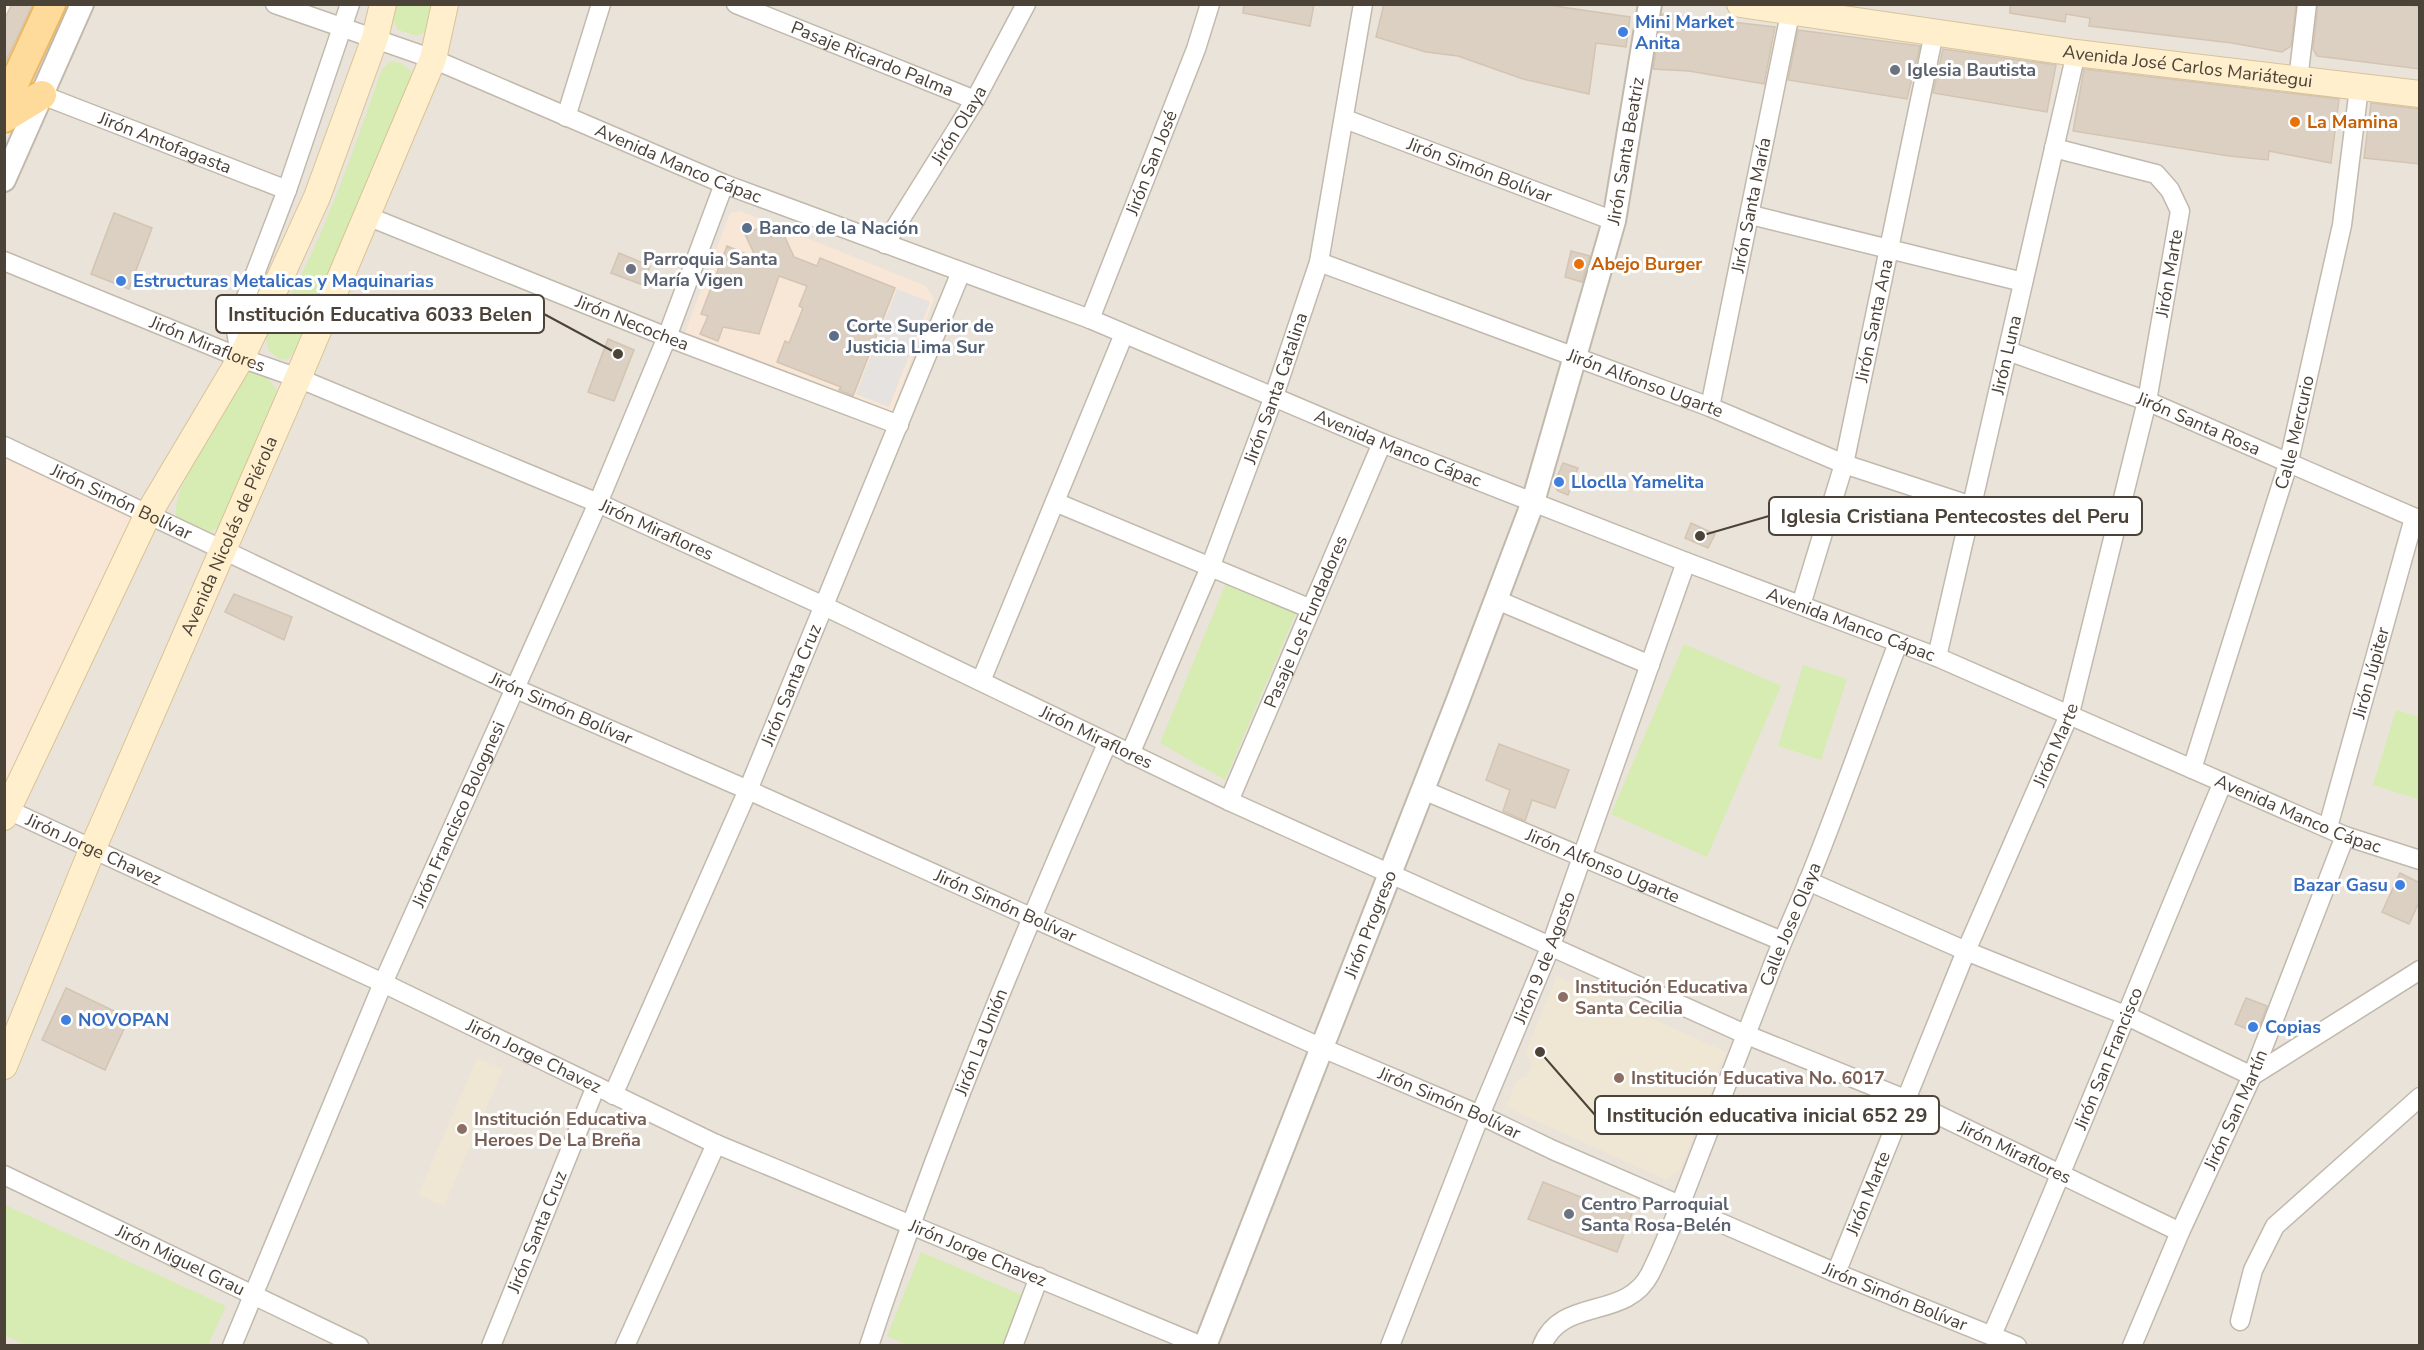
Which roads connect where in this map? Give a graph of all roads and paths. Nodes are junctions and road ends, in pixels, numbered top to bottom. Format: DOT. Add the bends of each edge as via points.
graph roads {
  1 [pos="51,4"];
  2 [pos="82,4"];
  3 [pos="275,4"];
  4 [pos="350,4"];
  5 [pos="383,4"];
  6 [pos="445,4"];
  7 [pos="601,4"];
  8 [pos="736,4"];
  9 [pos="1026,4"];
  10 [pos="1210,4"];
  11 [pos="1363,4"];
  12 [pos="1650,4"];
  13 [pos="1740,4"];
  14 [pos="2307,4"];
  15 [pos="1792,7"];
  16 [pos="344,30"];
  17 [pos="1934,33"];
  18 [pos="375,39"];
  19 [pos="2076,53"];
  20 [pos="433,59"];
  21 [pos="2298,80"];
  22 [pos="2359,88"];
  23 [pos="2420,93"];
  24 [pos="42,95"];
  25 [pos="975,100"];
  26 [pos="4,105"];
  27 [pos="566,117"];
  28 [pos="4,118"];
  29 [pos="1345,119"];
  30 [pos="2054,148"];
  31 [pos="4,180"];
  32 [pos="724,184"];
  33 [pos="287,190"];
  34 [pos="1751,215"];
  35 [pos="366,216"];
  36 [pos="1614,220"];
  37 [pos="885,244"];
  38 [pos="1888,250"];
  39 [pos="4,261"];
  40 [pos="1319,262"];
  41 [pos="961,272"];
  42 [pos="2023,282"];
  43 [pos="1090,319"];
  44 [pos="1124,334"];
  45 [pos="667,337"];
  46 [pos="2008,351"];
  47 [pos="1575,356"];
  48 [pos="241,358"];
  49 [pos="298,378"];
  50 [pos="1273,399"];
  51 [pos="2147,401"];
  52 [pos="1710,407"];
  53 [pos="899,425"];
  54 [pos="1382,443"];
  55 [pos="4,446"];
  56 [pos="2289,461"];
  57 [pos="1844,464"];
  58 [pos="1055,502"];
  59 [pos="1533,502"];
  60 [pos="598,503"];
  61 [pos="1972,506"];
  62 [pos="147,516"];
  63 [pos="2417,519"];
  64 [pos="223,549"];
  65 [pos="1686,562"];
  66 [pos="1211,565"];
  67 [pos="1497,600"];
  68 [pos="1801,605"];
  69 [pos="824,606"];
  70 [pos="1311,609"];
  71 [pos="1898,643"];
  72 [pos="1938,657"];
  73 [pos="1650,665"];
  74 [pos="981,681"];
  75 [pos="514,688"];
  76 [pos="2070,714"];
  77 [pos="1107,744"];
  78 [pos="1130,754"];
  79 [pos="2192,769"];
  80 [pos="2223,782"];
  81 [pos="748,790"];
  82 [pos="1423,790"];
  83 [pos="1229,801"];
  84 [pos="6,812"];
  85 [pos="2328,827"];
  86 [pos="2345,836"];
  87 [pos="92,850"];
  88 [pos="1582,857"];
  89 [pos="2420,860"];
  90 [pos="1389,874"];
  91 [pos="1808,881"];
  92 [pos="1031,916"];
  93 [pos="1782,941"];
  94 [pos="1550,948"];
  95 [pos="1966,951"];
  96 [pos="2420,970"];
  97 [pos="383,983"];
  98 [pos="2125,1015"];
  99 [pos="1747,1035"];
  100 [pos="1320,1047"];
  101 [pos="4,1066"];
  102 [pos="2252,1076"];
  103 [pos="597,1086"];
  104 [pos="614,1095"];
  105 [pos="2420,1097"];
  106 [pos="1905,1099"];
  107 [pos="1480,1115"];
  108 [pos="716,1144"];
  109 [pos="4,1175"];
  110 [pos="2061,1177"];
  111 [pos="1680,1205"];
  112 [pos="910,1222"];
  113 [pos="2180,1232"];
  114 [pos="1836,1273"];
  115 [pos="1039,1277"];
  116 [pos="255,1295"];
  117 [pos="2240,1321"];
  118 [pos="1992,1335"];
  119 [pos="2134,1344"];
  120 [pos="232,1346"];
  121 [pos="359,1346"];
  122 [pos="490,1346"];
  123 [pos="626,1346"];
  124 [pos="869,1346"];
  125 [pos="1013,1346"];
  126 [pos="1204,1346"];
  127 [pos="1390,1346"];
  128 [pos="1542,1346"];
  129 [pos="2017,1346"];
  1 -- 26 [label="main road"];
  2 -- 24 [label="street"];
  3 -- 16 [label="street, Avenida Manco Cápac"];
  4 -- 16 [label="street"];
  5 -- 18 [label="main road"];
  6 -- 20 [label="main road, Avenida Nicolás de Piérola"];
  7 -- 27 [label="street"];
  8 -- 25 [label="street, Pasaje Ricardo Palma"];
  9 -- 25 [label="street, Jirón Olaya"];
  10 -- 43 [label="street, Jirón San José"];
  11 -- 29 [label="street, Jirón Santa Catalina"];
  12 -- 36 [label="street, Jirón Santa Beatriz"];
  13 -- 15 [label="main road, Avenida José Carlos Mariátegui"];
  14 -- 21 [label="street"];
  15 -- 17 [label="main road, Avenida José Carlos Mariátegui"];
  15 -- 34 [label="street, Jirón Santa María"];
  16 -- 18 [label="street, Avenida Manco Cápac"];
  16 -- 33 [label="street"];
  17 -- 19 [label="main road, Avenida José Carlos Mariátegui"];
  17 -- 38 [label="street, Jirón Santa Ana"];
  18 -- 20 [label="street, Avenida Manco Cápac"];
  18 -- 48 [label="main road" via="317,197"];
  19 -- 21 [label="main road, Avenida José Carlos Mariátegui"];
  19 -- 30 [label="street, Jirón Luna"];
  20 -- 27 [label="street, Avenida Manco Cápac"];
  20 -- 35 [label="main road, Avenida Nicolás de Piérola"];
  21 -- 22 [label="main road, Avenida José Carlos Mariátegui"];
  22 -- 23 [label="main road, Avenida José Carlos Mariátegui"];
  22 -- 56 [label="street, Calle Mercurio" via="2342,225"];
  24 -- 28 [label="main road"];
  24 -- 31 [label="street"];
  24 -- 33 [label="street, Jirón Antofagasta"];
  25 -- 37 [label="street, Jirón Olaya"];
  27 -- 32 [label="street, Avenida Manco Cápac"];
  29 -- 36 [label="street, Jirón Simón Bolívar"];
  29 -- 40 [label="street, Jirón Santa Catalina"];
  30 -- 42 [label="street, Jirón Luna"];
  30 -- 51 [label="street, Jirón Marte" via="2156,174 2170,190 2180,212"];
  32 -- 37 [label="street, Avenida Manco Cápac"];
  32 -- 45 [label="street, Jirón Francisco Bolognesi"];
  33 -- 48 [label="street" via="235,326"];
  34 -- 38 [label="street"];
  34 -- 52 [label="street, Jirón Santa María"];
  35 -- 45 [label="street, Jirón Necochea"];
  35 -- 49 [label="main road, Avenida Nicolás de Piérola"];
  36 -- 47 [label="street, Jirón Santa Beatriz"];
  37 -- 41 [label="street, Avenida Manco Cápac"];
  38 -- 42 [label="street"];
  38 -- 57 [label="street, Jirón Santa Ana"];
  39 -- 48 [label="street, Jirón Miraflores"];
  40 -- 47 [label="street, Jirón Alfonso Ugarte"];
  40 -- 50 [label="street, Jirón Santa Catalina"];
  41 -- 43 [label="street, Avenida Manco Cápac"];
  41 -- 53 [label="street, Jirón Santa Cruz"];
  42 -- 46 [label="street, Jirón Luna"];
  43 -- 44 [label="street, Avenida Manco Cápac"];
  44 -- 50 [label="street, Avenida Manco Cápac"];
  44 -- 58 [label="street"];
  45 -- 53 [label="street, Jirón Necochea"];
  45 -- 60 [label="street, Jirón Francisco Bolognesi"];
  46 -- 51 [label="street, Jirón Santa Rosa"];
  46 -- 61 [label="street, Jirón Luna"];
  47 -- 52 [label="street, Jirón Alfonso Ugarte"];
  47 -- 59 [label="street, Jirón Santa Beatriz"];
  48 -- 49 [label="street, Jirón Miraflores"];
  48 -- 62 [label="main road"];
  49 -- 60 [label="street, Jirón Miraflores"];
  49 -- 64 [label="main road, Avenida Nicolás de Piérola"];
  50 -- 54 [label="street, Avenida Manco Cápac"];
  50 -- 66 [label="street, Jirón Santa Catalina"];
  51 -- 56 [label="street, Jirón Santa Rosa"];
  51 -- 76 [label="street, Jirón Marte"];
  52 -- 57 [label="street, Jirón Alfonso Ugarte"];
  53 -- 69 [label="street, Jirón Santa Cruz"];
  54 -- 59 [label="street, Avenida Manco Cápac"];
  54 -- 70 [label="street, Pasaje Los Fundadores"];
  55 -- 62 [label="street, Jirón Simón Bolívar"];
  56 -- 63 [label="street, Jirón Santa Rosa"];
  56 -- 79 [label="street, Calle Mercurio"];
  57 -- 61 [label="street, Jirón Alfonso Ugarte"];
  57 -- 68 [label="street, Jirón Santa Ana"];
  58 -- 66 [label="street"];
  58 -- 74 [label="street"];
  59 -- 65 [label="street, Avenida Manco Cápac"];
  59 -- 67 [label="street, Jirón Progreso"];
  60 -- 69 [label="street, Jirón Miraflores"];
  60 -- 75 [label="street, Jirón Francisco Bolognesi"];
  61 -- 72 [label="street, Jirón Luna"];
  62 -- 64 [label="street, Jirón Simón Bolívar"];
  62 -- 84 [label="main road"];
  63 -- 85 [label="street, Jirón Júpiter"];
  64 -- 75 [label="street, Jirón Simón Bolívar"];
  64 -- 87 [label="main road, Avenida Nicolás de Piérola"];
  65 -- 68 [label="street, Avenida Manco Cápac"];
  65 -- 73 [label="street, Jirón 9 de Agosto"];
  66 -- 70 [label="street"];
  66 -- 78 [label="street, Jirón Santa Catalina"];
  67 -- 73 [label="street"];
  67 -- 82 [label="street, Jirón Progreso"];
  68 -- 71 [label="street, Avenida Manco Cápac"];
  69 -- 74 [label="street, Jirón Miraflores"];
  69 -- 81 [label="street, Jirón Santa Cruz"];
  70 -- 83 [label="street, Pasaje Los Fundadores"];
  71 -- 72 [label="street, Avenida Manco Cápac"];
  71 -- 91 [label="street, Calle Jose Olaya"];
  72 -- 76 [label="street, Avenida Manco Cápac"];
  73 -- 88 [label="street, Jirón 9 de Agosto"];
  74 -- 77 [label="street, Jirón Miraflores"];
  75 -- 81 [label="street, Jirón Simón Bolívar"];
  75 -- 97 [label="street, Jirón Francisco Bolognesi"];
  76 -- 79 [label="street, Avenida Manco Cápac"];
  76 -- 95 [label="street, Jirón Marte"];
  77 -- 78 [label="street, Jirón Miraflores"];
  77 -- 92 [label="street, Jirón La Unión"];
  78 -- 83 [label="street, Jirón Miraflores"];
  79 -- 80 [label="street, Avenida Manco Cápac"];
  80 -- 85 [label="street, Avenida Manco Cápac"];
  80 -- 98 [label="street, Jirón San Francisco"];
  81 -- 92 [label="street, Jirón Simón Bolívar"];
  81 -- 104 [label="street, Jirón Santa Cruz"];
  82 -- 88 [label="street, Jirón Alfonso Ugarte"];
  82 -- 90 [label="street, Jirón Progreso"];
  83 -- 90 [label="street, Jirón Miraflores"];
  84 -- 87 [label="street, Jirón Jorge Chavez"];
  85 -- 86 [label="street, Avenida Manco Cápac"];
  86 -- 89 [label="street, Avenida Manco Cápac"];
  86 -- 102 [label="street, Jirón San Martín"];
  87 -- 97 [label="street, Jirón Jorge Chavez"];
  87 -- 101 [label="main road, Avenida Nicolás de Piérola"];
  88 -- 93 [label="street, Jirón Alfonso Ugarte"];
  88 -- 94 [label="street, Jirón 9 de Agosto"];
  90 -- 94 [label="street, Jirón Miraflores"];
  90 -- 100 [label="street, Jirón Progreso"];
  91 -- 93 [label="street, Calle Jose Olaya"];
  91 -- 95 [label="street"];
  92 -- 100 [label="street, Jirón Simón Bolívar"];
  92 -- 112 [label="street, Jirón La Unión"];
  93 -- 99 [label="street, Calle Jose Olaya"];
  94 -- 99 [label="street, Jirón Miraflores"];
  94 -- 107 [label="street, Jirón 9 de Agosto"];
  95 -- 98 [label="street"];
  95 -- 106 [label="street, Jirón Marte"];
  96 -- 102 [label="street"];
  97 -- 103 [label="street, Jirón Jorge Chavez"];
  97 -- 116 [label="street, Jirón Francisco Bolognesi"];
  98 -- 102 [label="street"];
  98 -- 110 [label="street, Jirón San Francisco"];
  99 -- 106 [label="street, Jirón Miraflores"];
  99 -- 111 [label="street, Calle Jose Olaya"];
  100 -- 107 [label="street, Jirón Simón Bolívar"];
  100 -- 126 [label="street, Jirón Progreso"];
  102 -- 113 [label="street, Jirón San Martín"];
  103 -- 104 [label="street, Jirón Jorge Chavez"];
  103 -- 122 [label="street, Jirón Santa Cruz"];
  104 -- 108 [label="street, Jirón Jorge Chavez"];
  105 -- 117 [label="street" via="2275,1226 2253,1270"];
  106 -- 110 [label="street, Jirón Miraflores"];
  106 -- 114 [label="street, Jirón Marte"];
  107 -- 111 [label="street, Jirón Simón Bolívar"];
  107 -- 127 [label="street, Jirón 9 de Agosto"];
  108 -- 112 [label="street, Jirón Jorge Chavez"];
  108 -- 123 [label="street"];
  109 -- 116 [label="street, Jirón Miguel Grau"];
  110 -- 113 [label="street, Jirón Miraflores"];
  110 -- 118 [label="street, Jirón San Francisco"];
  111 -- 114 [label="street, Jirón Simón Bolívar"];
  111 -- 128 [label="street, Calle Jose Olaya" via="1641,1286 1614,1304 1574,1314 1554,1325"];
  112 -- 115 [label="street, Jirón Jorge Chavez"];
  112 -- 124 [label="street, Jirón La Unión"];
  113 -- 119 [label="street, Jirón San Martín"];
  114 -- 118 [label="street, Jirón Simón Bolívar"];
  115 -- 125 [label="street"];
  115 -- 126 [label="street, Jirón Jorge Chavez"];
  116 -- 120 [label="street, Jirón Francisco Bolognesi"];
  116 -- 121 [label="street, Jirón Miguel Grau"];
  118 -- 129 [label="street, Jirón Simón Bolívar"];
}
